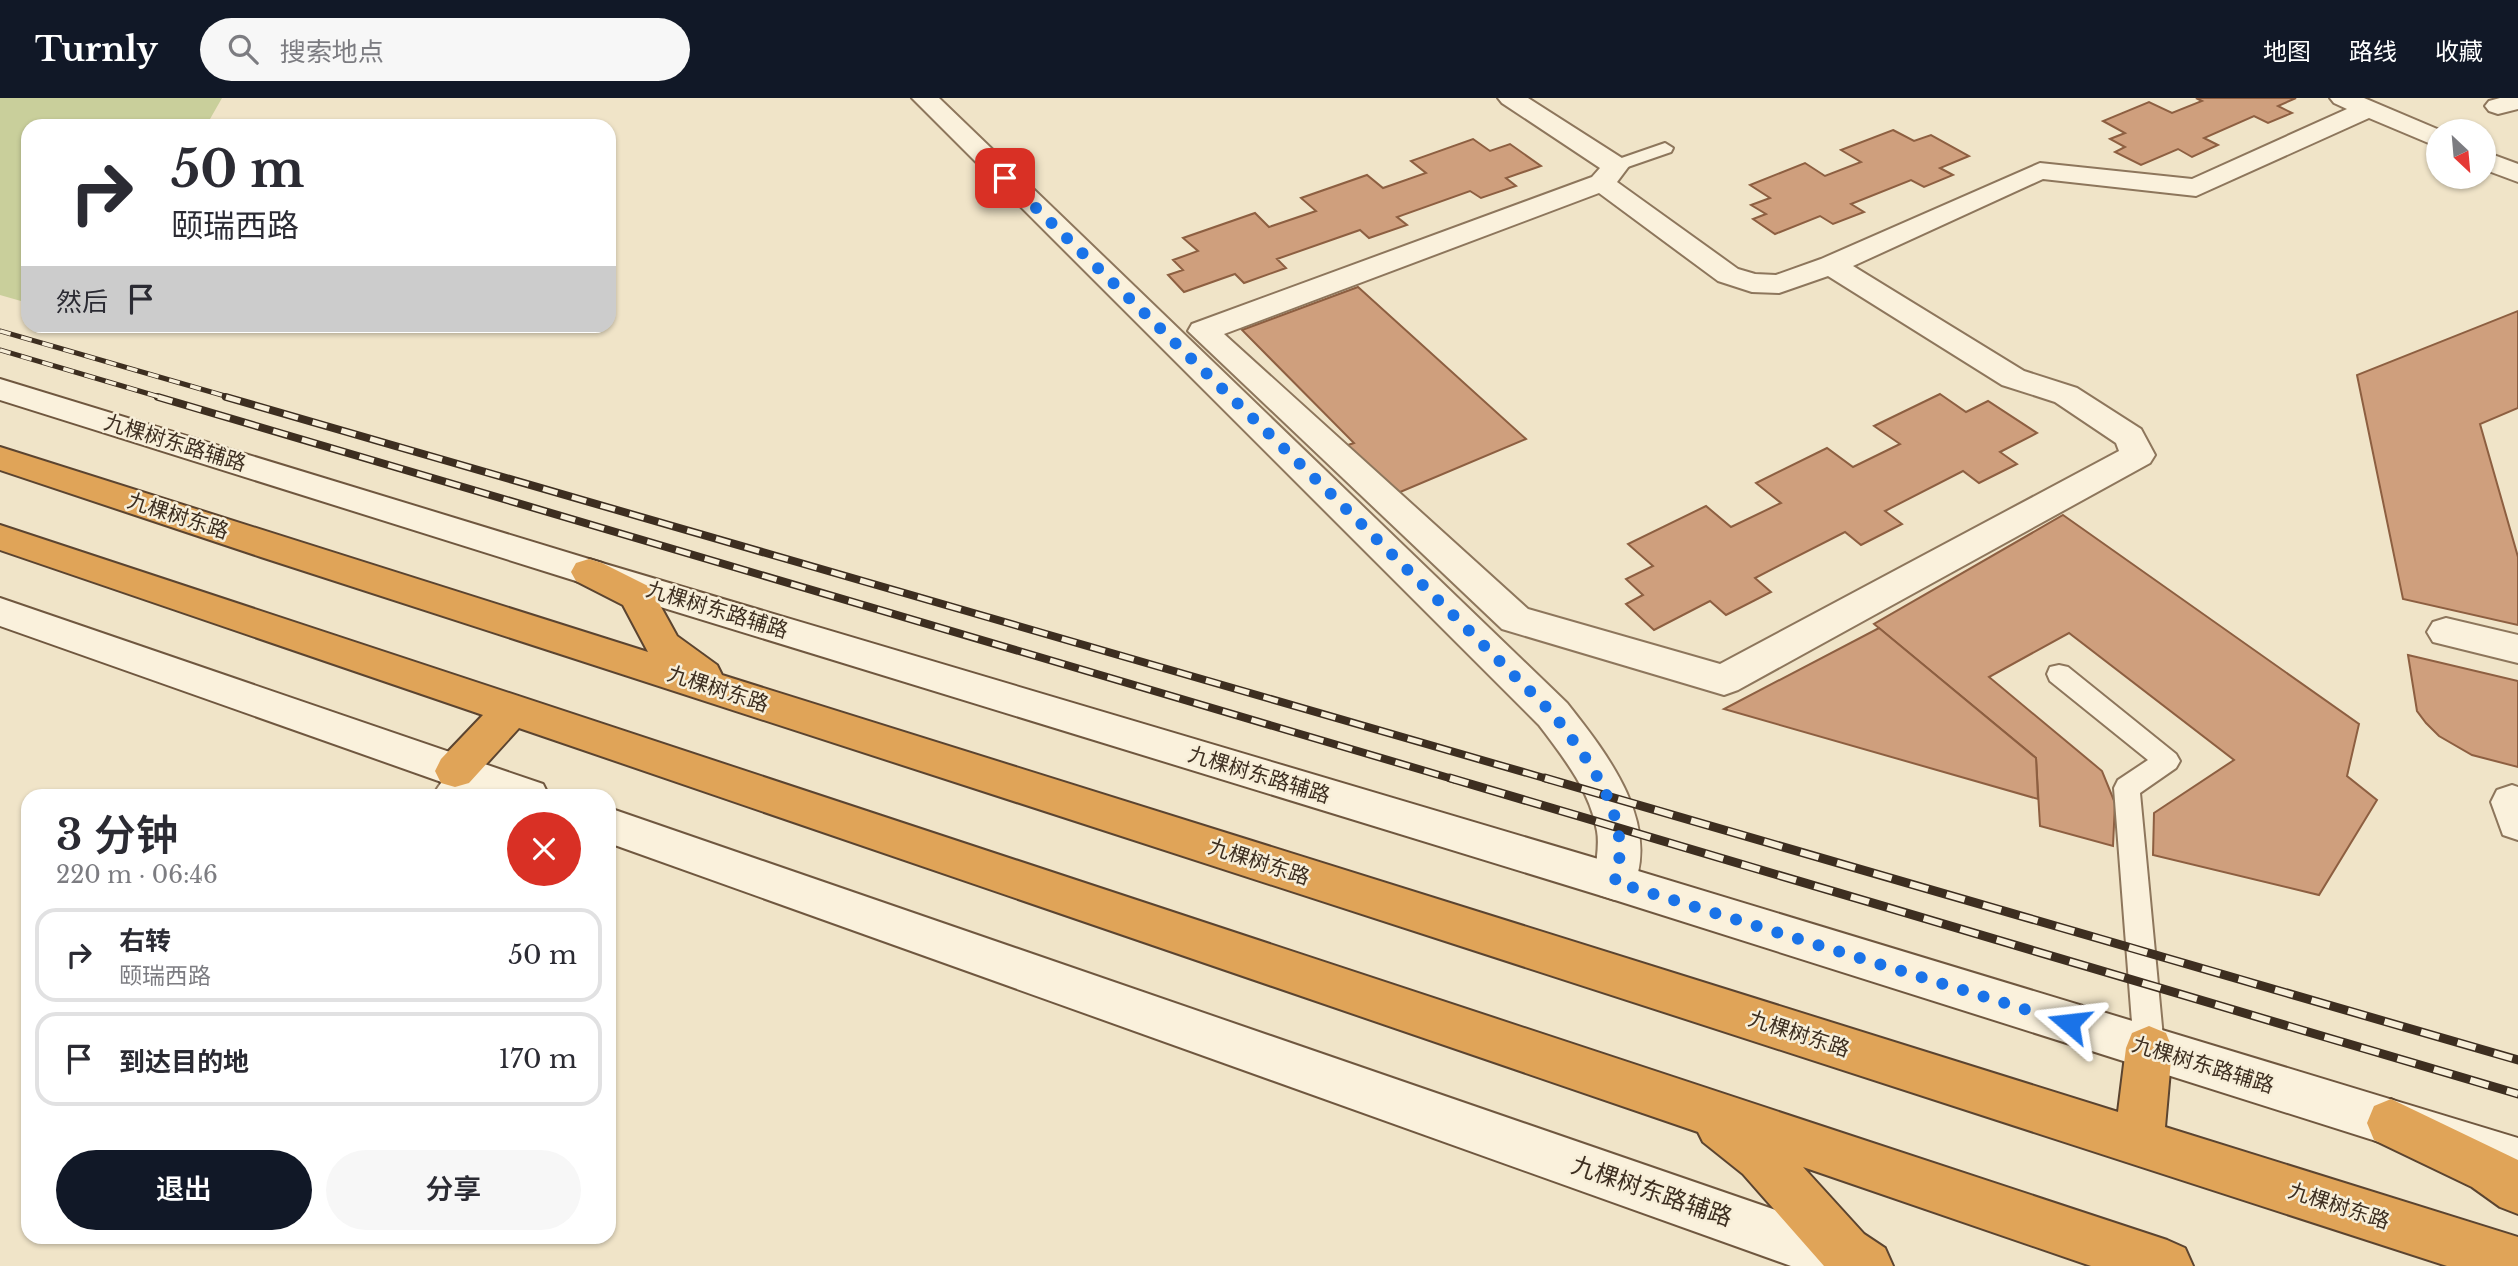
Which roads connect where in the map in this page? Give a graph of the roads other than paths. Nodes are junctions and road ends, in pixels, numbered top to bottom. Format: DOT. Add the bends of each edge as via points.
graph roads {
  1 [pos="925,98"];
  2 [pos="1511,98"];
  3 [pos="2356,103"];
  4 [pos="2426,134"];
  5 [pos="1665,148"];
  6 [pos="2496,165"];
  7 [pos="2518,174"];
  8 [pos="1609,175"];
  9 [pos="1831,265"];
  10 [pos="0,389"];
  11 [pos="0,458"];
  12 [pos="0,537"];
  13 [pos="589,572"];
  14 [pos="0,612"];
  15 [pos="2446,632"];
  16 [pos="2518,649"];
  17 [pos="2059,674"];
  18 [pos="728,692"];
  19 [pos="512,710"];
  20 [pos="456,780"];
  21 [pos="496,789"];
  22 [pos="616,827"];
  23 [pos="1615,882"];
  24 [pos="2149,1048"];
  25 [pos="1699,1109"];
  26 [pos="2391,1123"];
  27 [pos="2139,1142"];
  28 [pos="2518,1162"];
  29 [pos="2518,1189"];
  30 [pos="2518,1263"];
  31 [pos="1865,1266"];
  32 [pos="2167,1266"];
  1 -- 23 [label="street" via="1553,714 1583,753 1611,804 1620,850"];
  2 -- 8 [label="street"];
  3 -- 4 [label="street"];
  3 -- 9 [label="street" via="2196,188 2040,171"];
  5 -- 8 [label="lane"];
  6 -- 7 [label="street"];
  8 -- 9 [label="street" via="1728,275 1752,283 1779,284"];
  8 -- 9 [label="street" via="1203,331 1515,619 1724,680 2138,456 2138,432 2066,396 2013,378"];
  10 -- 13 [label="street, 九棵树东路辅路"];
  11 -- 18 [label="highway, 九棵树东路"];
  12 -- 19 [label="highway"];
  13 -- 18 [label="highway" via="637,596 663,646"];
  13 -- 23 [label="street, 九棵树东路辅路"];
  14 -- 20 [label="street"];
  15 -- 16 [label="street"];
  17 -- 24 [label="lane" via="2167,761 2127,788"];
  18 -- 27 [label="highway, 九棵树东路"];
  19 -- 20 [label="highway"];
  19 -- 25 [label="highway"];
  20 -- 21 [label="street"];
  22 -- 31 [label="street, 九棵树东路辅路"];
  23 -- 24 [label="street, 九棵树东路辅路"];
  24 -- 26 [label="street, 九棵树东路辅路"];
  24 -- 27 [label="highway"];
  25 -- 31 [label="highway" via="1760,1157 1846,1252"];
  25 -- 32 [label="highway"];
  26 -- 28 [label="street, 九棵树东路辅路"];
  26 -- 29 [label="highway" via="2490,1170"];
  27 -- 30 [label="highway, 九棵树东路"];
}
